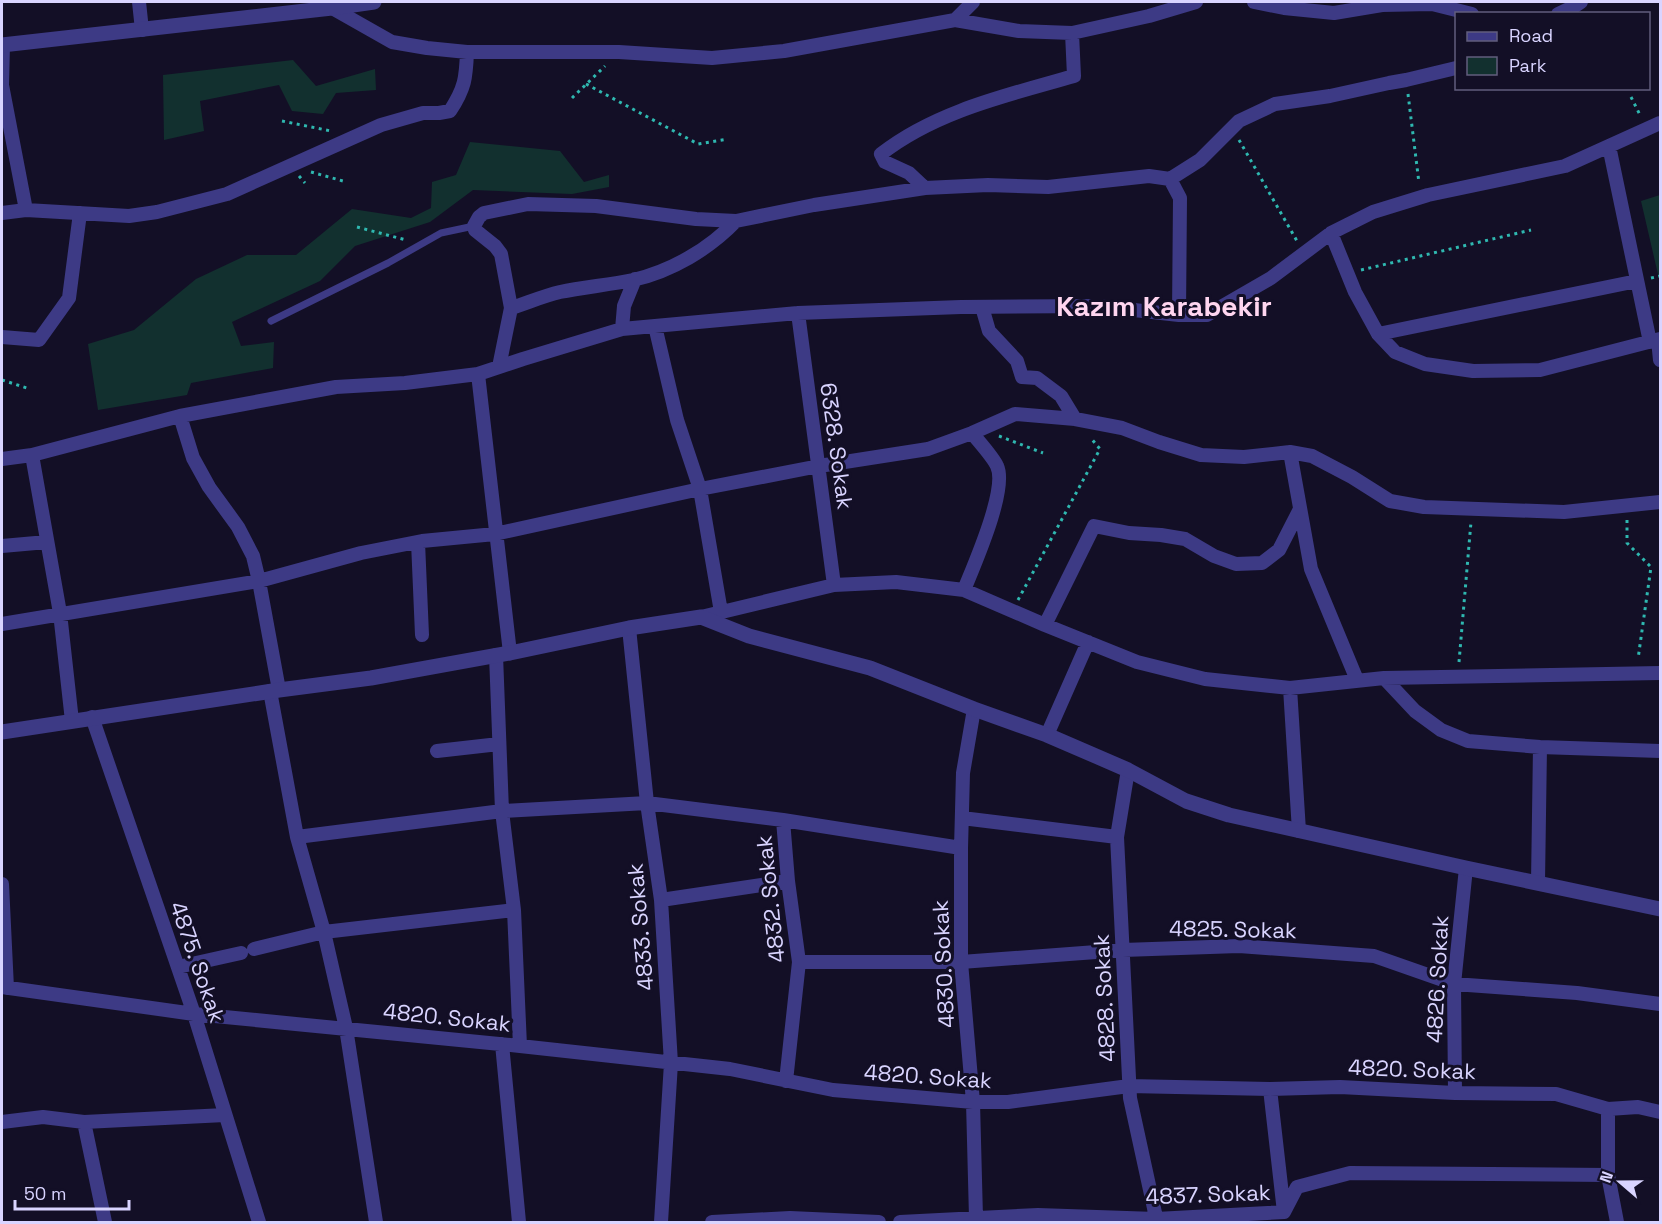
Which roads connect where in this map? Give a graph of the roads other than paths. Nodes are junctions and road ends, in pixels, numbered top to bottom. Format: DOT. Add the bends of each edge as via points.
graph roads {
  1 [pos="139,2"];
  2 [pos="374,2"];
  3 [pos="972,2"];
  4 [pos="1196,2"];
  5 [pos="1257,2"];
  6 [pos="1581,2"];
  7 [pos="332,9"];
  8 [pos="1464,12"];
  9 [pos="1562,12"];
  10 [pos="955,20"];
  11 [pos="142,30"];
  12 [pos="1072,33"];
  13 [pos="2,45"];
  14 [pos="467,52"];
  15 [pos="1455,68"];
  16 [pos="1660,123"];
  17 [pos="1610,147"];
  18 [pos="1170,179"];
  19 [pos="925,188"];
  20 [pos="26,210"];
  21 [pos="2,213"];
  22 [pos="80,213"];
  23 [pos="736,221"];
  24 [pos="474,226"];
  25 [pos="1331,233"];
  26 [pos="635,279"];
  27 [pos="1637,281"];
  28 [pos="982,307"];
  29 [pos="511,308"];
  30 [pos="798,313"];
  31 [pos="1179,315"];
  32 [pos="271,321"];
  33 [pos="655,326"];
  34 [pos="622,329"];
  35 [pos="1378,334"];
  36 [pos="2,337"];
  37 [pos="1656,340"];
  38 [pos="1660,360"];
  39 [pos="499,367"];
  40 [pos="478,374"];
  41 [pos="180,416"];
  42 [pos="1075,419"];
  43 [pos="976,431"];
  44 [pos="1290,452"];
  45 [pos="32,455"];
  46 [pos="2,459"];
  47 [pos="819,466"];
  48 [pos="700,489"];
  49 [pos="1660,502"];
  50 [pos="1300,509"];
  51 [pos="495,534"];
  52 [pos="47,542"];
  53 [pos="418,542"];
  54 [pos="2,546"];
  55 [pos="259,581"];
  56 [pos="834,585"];
  57 [pos="964,590"];
  58 [pos="721,612"];
  59 [pos="60,613"];
  60 [pos="701,617"];
  61 [pos="2,624"];
  62 [pos="1045,625"];
  63 [pos="629,628"];
  64 [pos="422,635"];
  65 [pos="1088,642"];
  66 [pos="503,654"];
  67 [pos="1660,673"];
  68 [pos="1383,678"];
  69 [pos="1357,680"];
  70 [pos="1290,688"];
  71 [pos="275,690"];
  72 [pos="974,709"];
  73 [pos="92,717"];
  74 [pos="72,721"];
  75 [pos="2,732"];
  76 [pos="1047,735"];
  77 [pos="499,744"];
  78 [pos="1540,747"];
  79 [pos="436,751"];
  80 [pos="1660,751"];
  81 [pos="1128,770"];
  82 [pos="647,803"];
  83 [pos="502,811"];
  84 [pos="962,818"];
  85 [pos="783,820"];
  86 [pos="1299,831"];
  87 [pos="297,837"];
  88 [pos="1117,837"];
  89 [pos="961,848"];
  90 [pos="1466,868"];
  91 [pos="788,881"];
  92 [pos="1538,882"];
  93 [pos="2,884"];
  94 [pos="661,900"];
  95 [pos="1660,909"];
  96 [pos="514,910"];
  97 [pos="324,932"];
  98 [pos="1123,950"];
  99 [pos="799,962"];
  100 [pos="961,962"];
  101 [pos="178,967"];
  102 [pos="1454,984"];
  103 [pos="4,987"];
  104 [pos="1660,1004"];
  105 [pos="194,1014"];
  106 [pos="346,1028"];
  107 [pos="502,1044"];
  108 [pos="520,1046"];
  109 [pos="671,1063"];
  110 [pos="786,1081"];
  111 [pos="1129,1086"];
  112 [pos="1270,1089"];
  113 [pos="1455,1093"];
  114 [pos="973,1102"];
  115 [pos="1608,1109"];
  116 [pos="1660,1112"];
  117 [pos="225,1115"];
  118 [pos="2,1122"];
  119 [pos="84,1122"];
  120 [pos="1608,1175"];
  121 [pos="1284,1212"];
  122 [pos="976,1218"];
  123 [pos="1157,1221"];
  124 [pos="105,1222"];
  125 [pos="259,1222"];
  126 [pos="376,1222"];
  127 [pos="519,1222"];
  128 [pos="661,1222"];
  129 [pos="712,1222"];
  130 [pos="729,1222"];
  131 [pos="879,1222"];
  132 [pos="900,1222"];
  133 [pos="1617,1222"];
  1 -- 11 [label="street"];
  2 -- 7 [label="street"];
  3 -- 10 [label="street"];
  4 -- 12 [label="street"];
  5 -- 8 [label="street" via="1334,13 1382,5 1432,4"];
  6 -- 9 [label="street"];
  7 -- 11 [label="street"];
  7 -- 14 [label="street" via="392,42"];
  10 -- 12 [label="street" via="1018,31"];
  10 -- 14 [label="street" via="784,51 712,58 619,52"];
  11 -- 13 [label="street"];
  12 -- 19 [label="street" via="1074,76 939,119 881,154 885,162 909,172"];
  13 -- 20 [label="street" via="2,85"];
  14 -- 22 [label="street" via="465,80 450,111 423,113 381,125 227,194 129,216"];
  15 -- 18 [label="street" via="1275,104 1239,121 1200,160"];
  16 -- 17 [label="street"];
  17 -- 25 [label="street" via="1565,166 1372,212"];
  17 -- 27 [label="street"];
  18 -- 19 [label="street" via="1149,177 1048,187 988,184"];
  18 -- 31 [label="street" via="1180,198"];
  19 -- 23 [label="street"];
  20 -- 21 [label="street"];
  20 -- 22 [label="street"];
  22 -- 36 [label="street" via="69,298 39,340"];
  23 -- 24 [label="street" via="596,206 528,204 484,213"];
  23 -- 26 [label="street" via="694,255"];
  24 -- 29 [label="street" via="501,254"];
  24 -- 32 [label="lane" via="441,233"];
  25 -- 31 [label="street" via="1271,278 1207,315"];
  25 -- 35 [label="street" via="1355,292"];
  26 -- 29 [label="street" via="559,293"];
  26 -- 34 [label="street" via="624,306"];
  27 -- 35 [label="street"];
  27 -- 37 [label="street"];
  28 -- 30 [label="street"];
  28 -- 31 [label="street" via="1098,306"];
  28 -- 42 [label="street" via="989,330 1017,361 1022,377 1037,378 1061,396"];
  29 -- 39 [label="street"];
  30 -- 33 [label="street"];
  30 -- 47 [label="street, 6328. Sokak"];
  33 -- 34 [label="street"];
  33 -- 48 [label="street" via="677,420"];
  34 -- 39 [label="street"];
  35 -- 37 [label="street" via="1395,352 1425,364 1473,371 1540,370"];
  37 -- 38 [label="street"];
  39 -- 40 [label="street"];
  40 -- 41 [label="street" via="336,387"];
  40 -- 51 [label="street"];
  41 -- 45 [label="street"];
  41 -- 55 [label="street" via="193,458 238,527 253,556"];
  42 -- 43 [label="street" via="1015,414"];
  42 -- 44 [label="street" via="1122,428 1201,455 1244,457"];
  43 -- 47 [label="street" via="928,449"];
  43 -- 57 [label="street" via="998,467 999,492"];
  44 -- 49 [label="street" via="1312,456 1390,501 1424,507 1564,512"];
  44 -- 50 [label="street"];
  45 -- 46 [label="street"];
  45 -- 52 [label="street"];
  47 -- 48 [label="street"];
  47 -- 56 [label="street, 6328. Sokak"];
  48 -- 51 [label="street"];
  48 -- 58 [label="street"];
  50 -- 62 [label="street" via="1279,550 1262,563 1236,564 1185,539 1094,526"];
  50 -- 69 [label="street" via="1311,569"];
  51 -- 53 [label="street"];
  51 -- 66 [label="street"];
  52 -- 54 [label="street"];
  52 -- 59 [label="street"];
  53 -- 55 [label="street"];
  53 -- 64 [label="street"];
  55 -- 59 [label="street"];
  55 -- 71 [label="street"];
  56 -- 57 [label="street" via="896,582"];
  56 -- 58 [label="street"];
  57 -- 62 [label="street"];
  58 -- 60 [label="street"];
  59 -- 61 [label="street"];
  59 -- 74 [label="street"];
  60 -- 63 [label="street"];
  60 -- 72 [label="street" via="749,636 870,668"];
  62 -- 65 [label="street"];
  63 -- 66 [label="street"];
  63 -- 82 [label="street, 4833. Sokak"];
  65 -- 70 [label="street" via="1137,662 1205,680"];
  65 -- 76 [label="street"];
  66 -- 71 [label="street" via="371,678"];
  66 -- 77 [label="street"];
  67 -- 68 [label="street"];
  68 -- 69 [label="street"];
  68 -- 78 [label="street" via="1415,711 1441,730 1468,741"];
  69 -- 70 [label="street"];
  70 -- 86 [label="street"];
  71 -- 73 [label="street"];
  71 -- 87 [label="street"];
  72 -- 76 [label="street"];
  72 -- 84 [label="street, 4830. Sokak" via="963,773"];
  73 -- 74 [label="street"];
  73 -- 101 [label="street, 4875. Sokak"];
  74 -- 75 [label="street"];
  76 -- 81 [label="street"];
  77 -- 79 [label="street"];
  77 -- 83 [label="street"];
  78 -- 80 [label="street"];
  78 -- 92 [label="street"];
  81 -- 86 [label="street" via="1186,801"];
  81 -- 88 [label="street, 4828. Sokak"];
  82 -- 83 [label="street"];
  82 -- 85 [label="street"];
  82 -- 94 [label="street, 4833. Sokak"];
  83 -- 87 [label="street"];
  83 -- 96 [label="street"];
  84 -- 88 [label="street"];
  84 -- 89 [label="street, 4830. Sokak"];
  85 -- 89 [label="street"];
  85 -- 91 [label="street, 4832. Sokak"];
  86 -- 90 [label="street"];
  87 -- 97 [label="street"];
  88 -- 98 [label="street, 4828. Sokak"];
  89 -- 100 [label="street, 4830. Sokak"];
  90 -- 92 [label="street"];
  90 -- 102 [label="street, 4826. Sokak"];
  91 -- 94 [label="street"];
  91 -- 99 [label="street, 4832. Sokak"];
  92 -- 95 [label="street"];
  93 -- 103 [label="street"];
  94 -- 109 [label="street, 4833. Sokak"];
  96 -- 97 [label="street"];
  96 -- 108 [label="street"];
  97 -- 101 [label="street"];
  97 -- 106 [label="street"];
  98 -- 100 [label="street, 4825. Sokak"];
  98 -- 102 [label="street, 4825. Sokak" via="1239,946 1374,956"];
  98 -- 111 [label="street, 4828. Sokak"];
  99 -- 100 [label="street, 4825. Sokak"];
  99 -- 110 [label="street, 4832. Sokak"];
  100 -- 114 [label="street, 4830. Sokak"];
  101 -- 105 [label="street, 4875. Sokak"];
  102 -- 104 [label="street, 4825. Sokak"];
  102 -- 113 [label="street, 4826. Sokak"];
  103 -- 105 [label="street, 4820. Sokak"];
  105 -- 106 [label="street, 4820. Sokak"];
  105 -- 117 [label="street, 4875. Sokak"];
  106 -- 107 [label="street, 4820. Sokak"];
  106 -- 126 [label="street"];
  107 -- 108 [label="street, 4820. Sokak"];
  107 -- 127 [label="street"];
  108 -- 109 [label="street, 4820. Sokak"];
  109 -- 110 [label="street, 4820. Sokak" via="730,1069"];
  109 -- 128 [label="street, 4833. Sokak"];
  110 -- 114 [label="street, 4820. Sokak" via="833,1090"];
  111 -- 112 [label="street, 4820. Sokak"];
  111 -- 114 [label="street, 4820. Sokak" via="1008,1102"];
  111 -- 123 [label="street, 4828. Sokak"];
  112 -- 113 [label="street, 4820. Sokak" via="1340,1087"];
  112 -- 121 [label="street"];
  113 -- 115 [label="street, 4820. Sokak" via="1556,1094"];
  114 -- 122 [label="street, 4830. Sokak"];
  115 -- 116 [label="street, 4820. Sokak" via="1638,1107"];
  115 -- 120 [label="street"];
  117 -- 119 [label="street"];
  117 -- 125 [label="street, 4875. Sokak"];
  118 -- 119 [label="street" via="43,1117"];
  119 -- 124 [label="street"];
  120 -- 121 [label="street, 4837. Sokak" via="1350,1173 1297,1187"];
  120 -- 133 [label="street"];
  121 -- 123 [label="street, 4837. Sokak"];
  122 -- 123 [label="street, 4837. Sokak" via="1038,1215"];
  122 -- 132 [label="street, 4837. Sokak"];
  129 -- 130 [label="street"];
  130 -- 131 [label="street" via="789,1218"];
}
